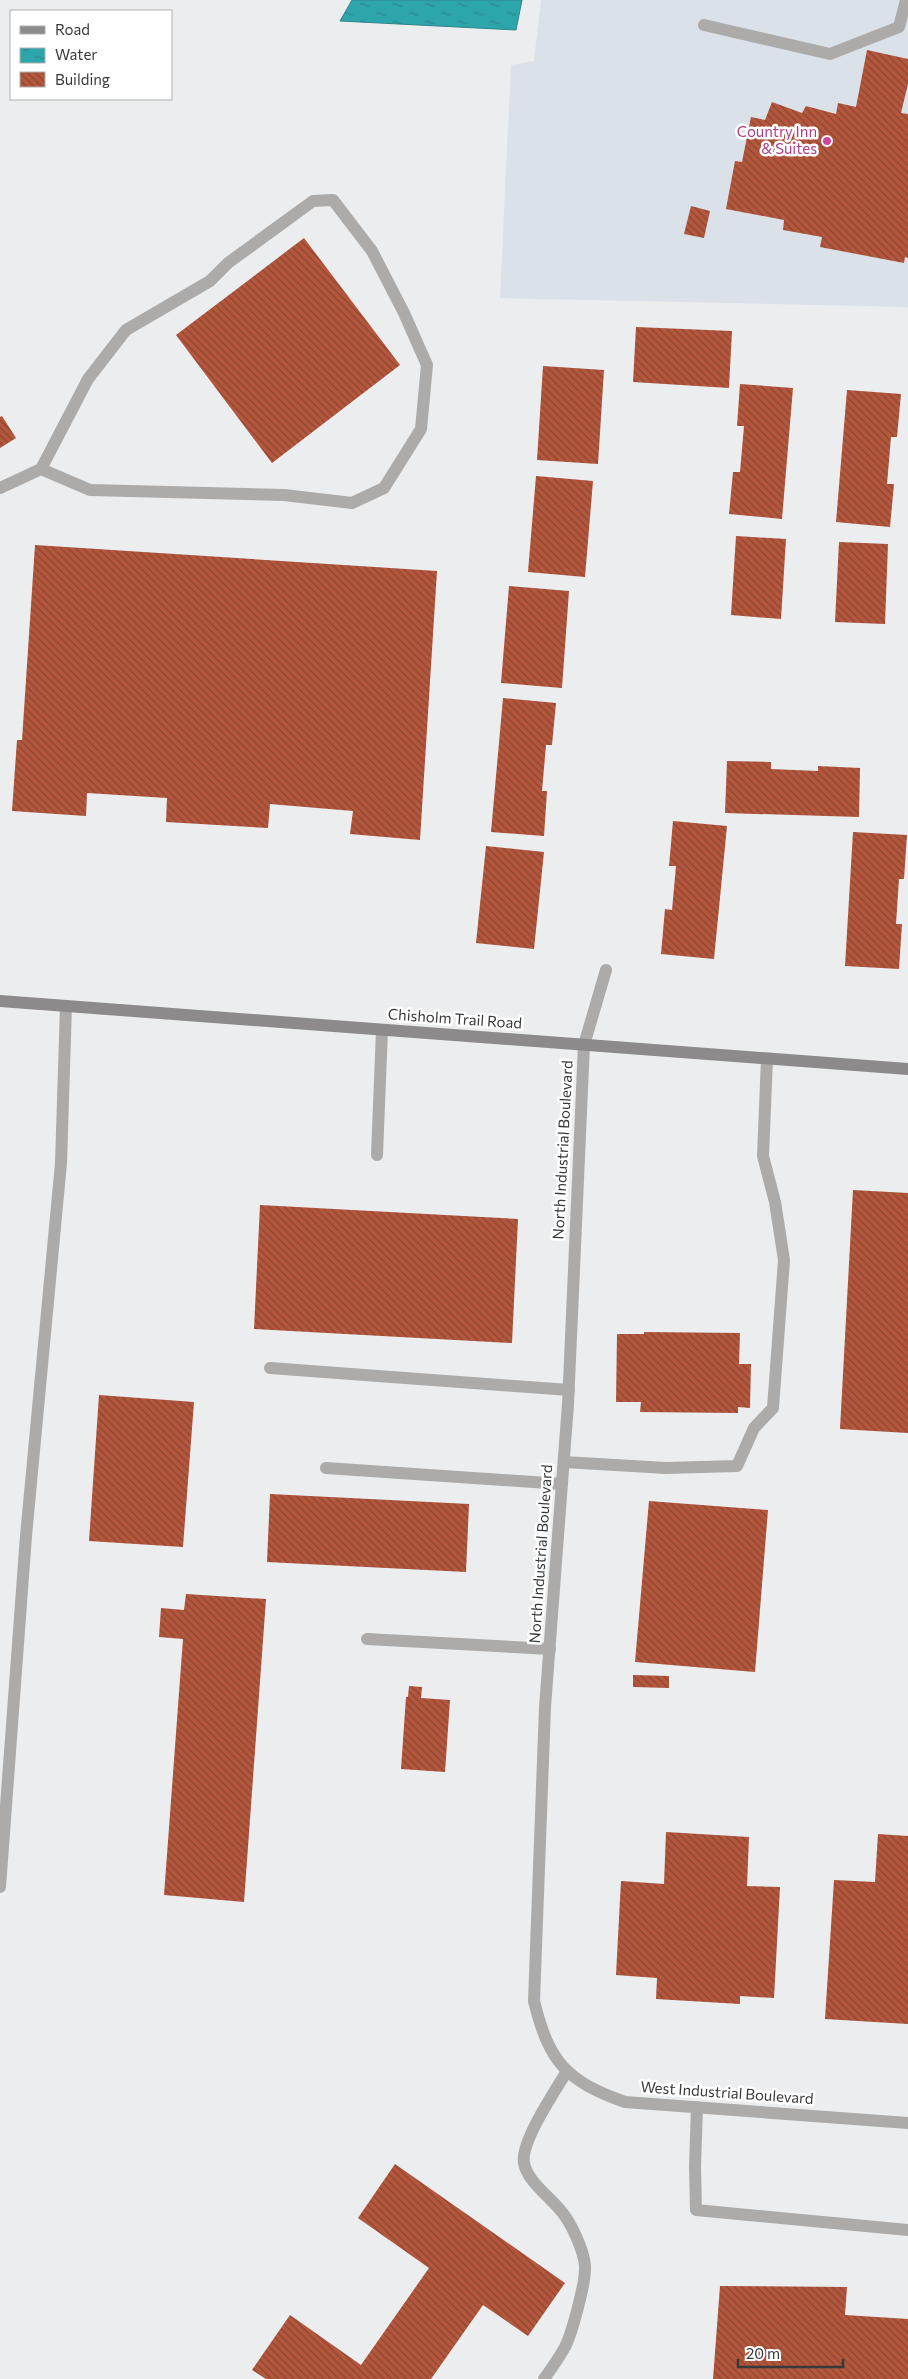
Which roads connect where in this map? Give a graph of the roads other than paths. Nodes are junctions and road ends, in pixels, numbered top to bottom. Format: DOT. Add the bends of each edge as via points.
graph roads {
  1 [pos="906,0"];
  2 [pos="704,24"];
  3 [pos="41,470"];
  4 [pos="0,488"];
  5 [pos="606,970"];
  6 [pos="0,1001"];
  7 [pos="66,1006"];
  8 [pos="382,1030"];
  9 [pos="584,1045"];
  10 [pos="767,1059"];
  11 [pos="908,1069"];
  12 [pos="377,1155"];
  13 [pos="270,1368"];
  14 [pos="568,1390"];
  15 [pos="564,1462"];
  16 [pos="326,1468"];
  17 [pos="562,1484"];
  18 [pos="367,1639"];
  19 [pos="550,1649"];
  20 [pos="0,1887"];
  21 [pos="557,2060"];
  22 [pos="567,2071"];
  23 [pos="697,2107"];
  24 [pos="908,2123"];
  25 [pos="908,2230"];
  26 [pos="544,2379"];
  1 -- 2 [label="street" via="899,27 830,54"];
  3 -- 3 [label="street" via="88,379 126,330 210,281 228,263 313,201 333,200 372,251 427,365 420,429 384,488 352,503 284,495 90,490"];
  3 -- 4 [label="street"];
  5 -- 9 [label="street, North Industrial Boulevard"];
  6 -- 7 [label="street, Chisholm Trail Road"];
  7 -- 8 [label="street, Chisholm Trail Road"];
  7 -- 20 [label="street" via="61,1163 26,1536"];
  8 -- 9 [label="street, Chisholm Trail Road"];
  8 -- 12 [label="street"];
  9 -- 10 [label="street, Chisholm Trail Road"];
  9 -- 14 [label="street, North Industrial Boulevard"];
  10 -- 11 [label="street, Chisholm Trail Road"];
  10 -- 15 [label="street" via="763,1156 775,1202 784,1260 773,1408 754,1428 737,1466 666,1468"];
  13 -- 14 [label="street"];
  14 -- 15 [label="street, North Industrial Boulevard"];
  15 -- 17 [label="street, North Industrial Boulevard"];
  16 -- 17 [label="street"];
  17 -- 19 [label="street, North Industrial Boulevard"];
  18 -- 19 [label="street"];
  19 -- 21 [label="street, North Industrial Boulevard" via="534,2001 541,2032"];
  21 -- 22 [label="street, West Industrial Boulevard"];
  22 -- 23 [label="street, West Industrial Boulevard" via="595,2092 625,2102"];
  22 -- 26 [label="street" via="538,2120 523,2162 527,2172 563,2213 576,2236 585,2266 578,2305 565,2347"];
  23 -- 24 [label="street, West Industrial Boulevard"];
  23 -- 25 [label="street" via="696,2210"];
}
